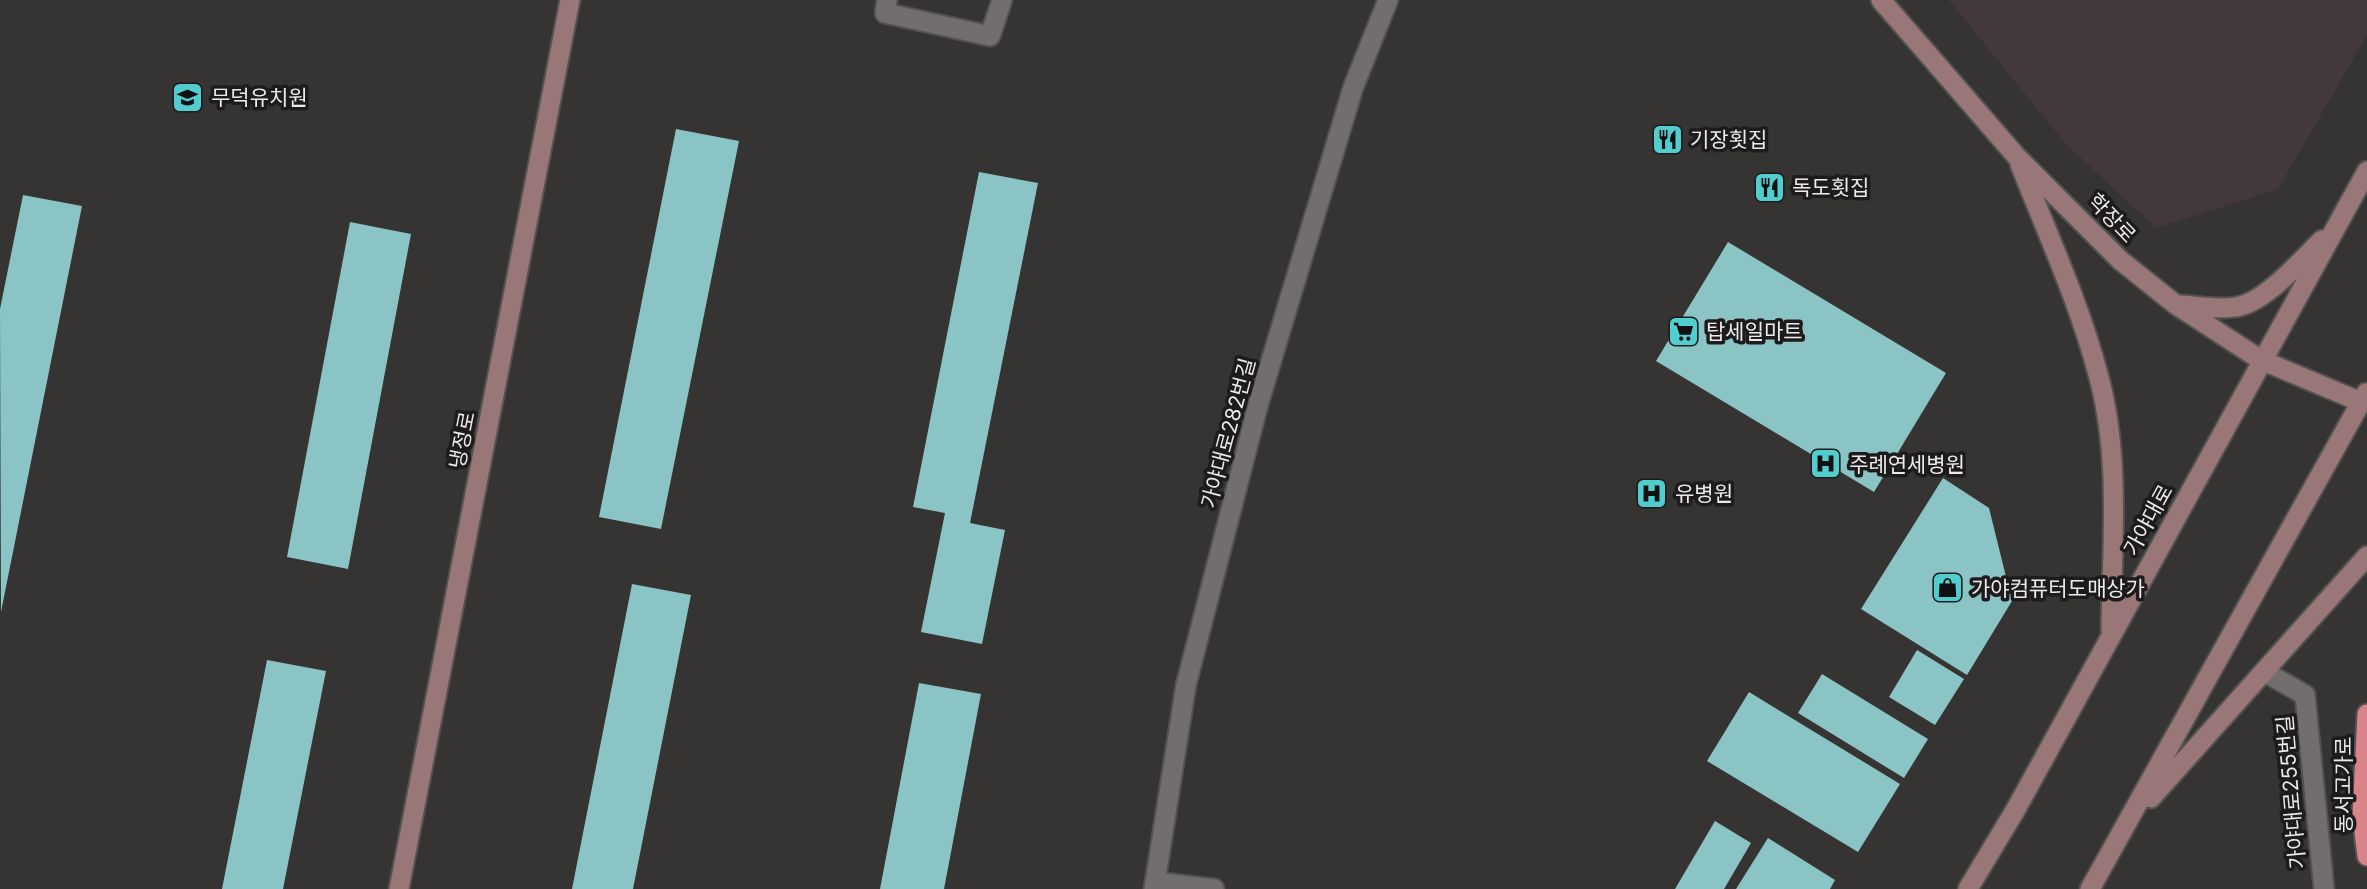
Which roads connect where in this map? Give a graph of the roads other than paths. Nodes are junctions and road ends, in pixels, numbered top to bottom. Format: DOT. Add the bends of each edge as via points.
graph roads {
  1 [pos="570,0"];
  2 [pos="1002,0"];
  3 [pos="1388,0"];
  4 [pos="1881,0"];
  5 [pos="886,7"];
  6 [pos="2017,157"];
  7 [pos="2367,172"];
  8 [pos="2336,227"];
  9 [pos="2175,304"];
  10 [pos="2261,360"];
  11 [pos="2365,398"];
  12 [pos="2367,556"];
  13 [pos="2111,635"];
  14 [pos="2265,672"];
  15 [pos="2367,714"];
  16 [pos="2129,822"];
  17 [pos="2367,856"];
  18 [pos="1155,886"];
  19 [pos="399,889"];
  20 [pos="1214,889"];
  21 [pos="1968,889"];
  22 [pos="2090,889"];
  23 [pos="2324,889"];
  1 -- 19 [label="main road, 냉정로"];
  2 -- 5 [label="street" via="990,36"];
  3 -- 18 [label="street, 가야대로282번길" via="1353,88 1258,405 1186,685"];
  4 -- 6 [label="main road, 학장로"];
  6 -- 9 [label="main road, 학장로" via="2120,260"];
  6 -- 13 [label="main road" via="2099,376 2111,449"];
  7 -- 8 [label="main road, 가야대로"];
  8 -- 9 [label="main road" via="2263,295 2239,307"];
  8 -- 10 [label="main road, 가야대로"];
  9 -- 10 [label="main road, 학장로"];
  10 -- 11 [label="main road, 학장로"];
  10 -- 13 [label="main road, 가야대로"];
  11 -- 16 [label="main road"];
  12 -- 14 [label="main road"];
  13 -- 21 [label="main road, 가야대로"];
  14 -- 16 [label="main road"];
  14 -- 23 [label="street, 가야대로255번길" via="2305,695"];
  15 -- 17 [label="highway, 동서고가로" via="2362,816"];
  16 -- 22 [label="main road"];
  18 -- 20 [label="street"];
}
